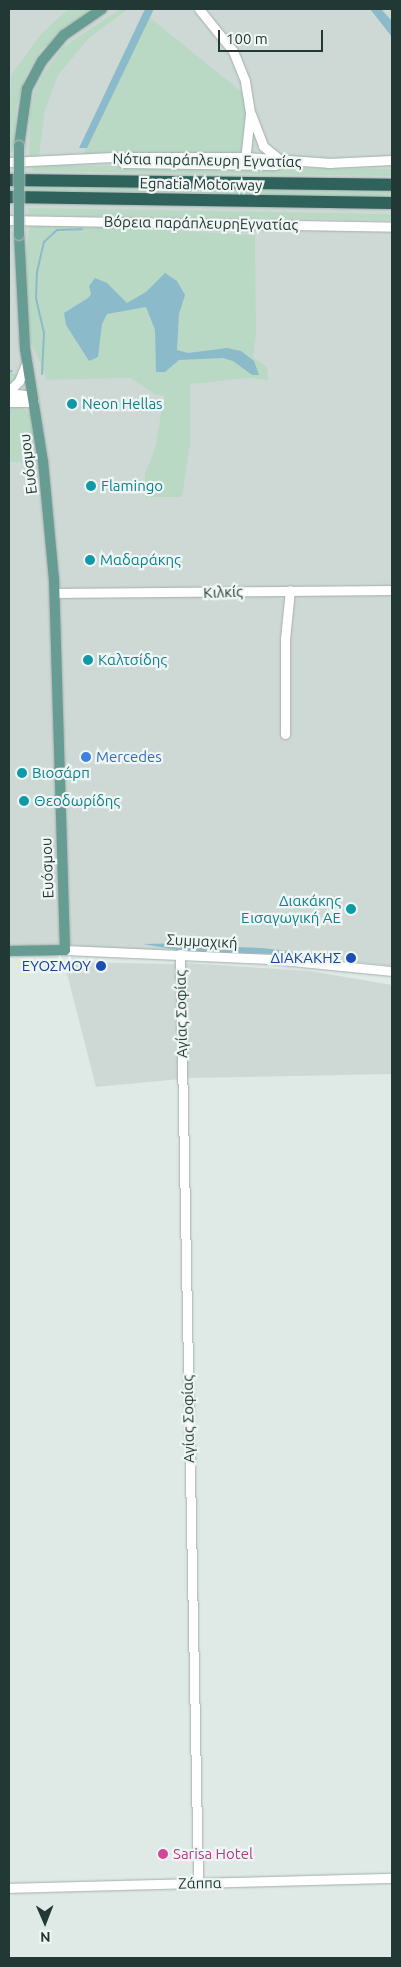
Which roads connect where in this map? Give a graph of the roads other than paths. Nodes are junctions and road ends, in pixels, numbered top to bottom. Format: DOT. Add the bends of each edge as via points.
graph roads {
  1 [pos="102,9"];
  2 [pos="199,9"];
  3 [pos="250,114"];
  4 [pos="257,127"];
  5 [pos="248,160"];
  6 [pos="280,160"];
  7 [pos="392,160"];
  8 [pos="9,162"];
  9 [pos="332,163"];
  10 [pos="9,180"];
  11 [pos="392,185"];
  12 [pos="9,197"];
  13 [pos="392,203"];
  14 [pos="9,220"];
  15 [pos="392,226"];
  16 [pos="27,361"];
  17 [pos="9,392"];
  18 [pos="9,402"];
  19 [pos="34,402"];
  20 [pos="290,590"];
  21 [pos="392,590"];
  22 [pos="54,594"];
  23 [pos="285,734"];
  24 [pos="65,950"];
  25 [pos="9,952"];
  26 [pos="180,954"];
  27 [pos="392,971"];
  28 [pos="392,1878"];
  29 [pos="198,1883"];
  30 [pos="9,1888"];
  1 -- 16 [label="main road, Ευόσμου, bridge" via="64,35 42,61 27,89 19,146 19,235"];
  2 -- 3 [label="street" via="236,58 245,81"];
  3 -- 4 [label="street"];
  3 -- 5 [label="street"];
  4 -- 5 [label="street"];
  4 -- 6 [label="street" via="267,152"];
  5 -- 6 [label="street, Νότια παράπλευρη Εγνατίας"];
  5 -- 8 [label="street, Νότια παράπλευρη Εγνατίας" via="112,157 83,161"];
  5 -- 9 [label="street, Νότια παράπλευρη Εγνατίας"];
  6 -- 9 [label="street, Νότια παράπλευρη Εγνατίας"];
  7 -- 9 [label="street, Νότια παράπλευρη Εγνατίας"];
  10 -- 11 [label="highway, Egnatia Motorway"];
  12 -- 13 [label="highway, Egnatia Motorway"];
  14 -- 15 [label="street, Βόρεια παράπλευρηΕγνατίας"];
  16 -- 17 [label="street" via="19,381"];
  16 -- 19 [label="main road, Ευόσμου"];
  17 -- 19 [label="street" via="25,395"];
  18 -- 19 [label="street"];
  19 -- 22 [label="main road, Ευόσμου" via="50,529"];
  20 -- 21 [label="street, Κιλκίς"];
  20 -- 22 [label="street, Κιλκίς"];
  20 -- 23 [label="street" via="285,639"];
  22 -- 24 [label="main road, Ευόσμου"];
  24 -- 25 [label="main road, Συμμαχική"];
  24 -- 26 [label="street, Συμμαχική"];
  26 -- 27 [label="street, Συμμαχική"];
  26 -- 29 [label="street, Αγίας Σοφίας"];
  28 -- 29 [label="street, Ζάππα"];
  29 -- 30 [label="street, Ζάππα"];
}
